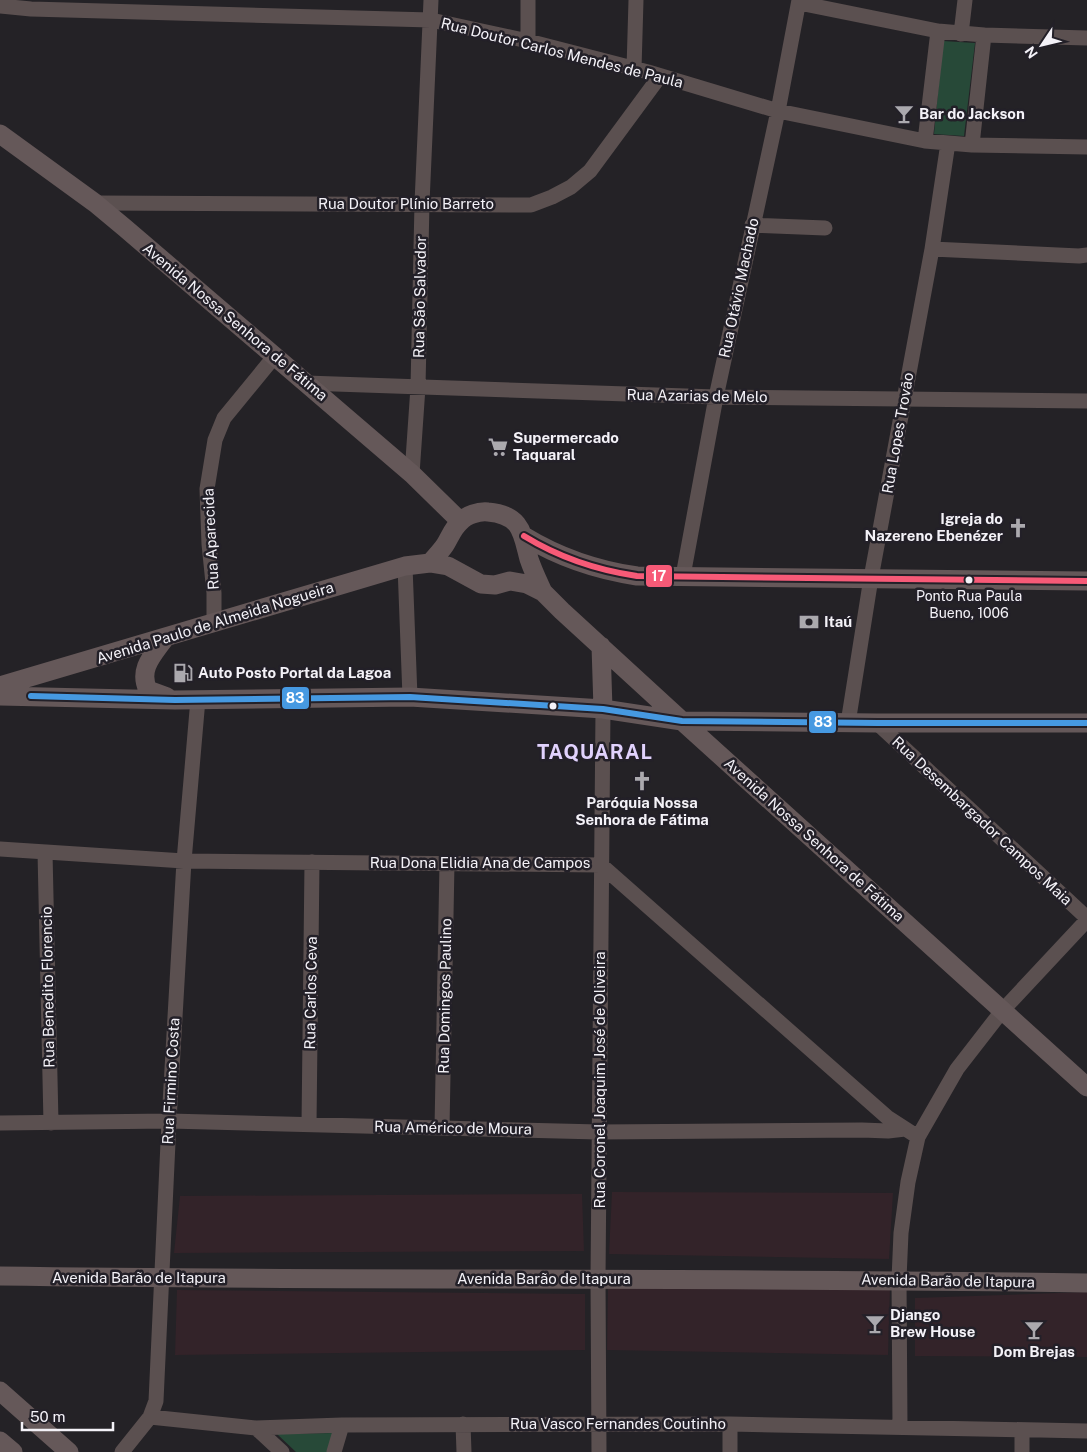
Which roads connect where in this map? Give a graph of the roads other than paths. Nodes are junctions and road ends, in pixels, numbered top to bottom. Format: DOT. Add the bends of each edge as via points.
graph roads {
  1 [pos="431,0"];
  2 [pos="528,0"];
  3 [pos="636,0"];
  4 [pos="965,0"];
  5 [pos="799,1"];
  6 [pos="0,6"];
  7 [pos="248,7"];
  8 [pos="431,20"];
  9 [pos="938,31"];
  10 [pos="961,34"];
  11 [pos="984,35"];
  12 [pos="1087,38"];
  13 [pos="528,41"];
  14 [pos="634,69"];
  15 [pos="660,76"];
  16 [pos="778,111"];
  17 [pos="0,134"];
  18 [pos="925,141"];
  19 [pos="948,143"];
  20 [pos="972,145"];
  21 [pos="1087,147"];
  22 [pos="95,203"];
  23 [pos="422,204"];
  24 [pos="752,225"];
  25 [pos="825,228"];
  26 [pos="932,249"];
  27 [pos="1087,255"];
  28 [pos="274,358"];
  29 [pos="306,383"];
  30 [pos="418,387"];
  31 [pos="716,397"];
  32 [pos="905,399"];
  33 [pos="1087,401"];
  34 [pos="412,474"];
  35 [pos="460,521"];
  36 [pos="524,536"];
  37 [pos="430,563"];
  38 [pos="405,566"];
  39 [pos="683,576"];
  40 [pos="871,578"];
  41 [pos="1087,581"];
  42 [pos="543,592"];
  43 [pos="214,622"];
  44 [pos="165,638"];
  45 [pos="601,646"];
  46 [pos="0,686"];
  47 [pos="0,696"];
  48 [pos="410,697"];
  49 [pos="198,699"];
  50 [pos="176,700"];
  51 [pos="603,709"];
  52 [pos="682,721"];
  53 [pos="848,723"];
  54 [pos="877,723"];
  55 [pos="1087,723"];
  56 [pos="0,849"];
  57 [pos="45,852"];
  58 [pos="184,861"];
  59 [pos="312,862"];
  60 [pos="447,863"];
  61 [pos="602,864"];
  62 [pos="1087,919"];
  63 [pos="1002,1011"];
  64 [pos="1087,1087"];
  65 [pos="169,1121"];
  66 [pos="0,1123"];
  67 [pos="52,1123"];
  68 [pos="309,1125"];
  69 [pos="442,1128"];
  70 [pos="600,1132"];
  71 [pos="911,1133"];
  72 [pos="0,1265"];
  73 [pos="1087,1271"];
  74 [pos="162,1273"];
  75 [pos="598,1274"];
  76 [pos="900,1275"];
  77 [pos="0,1276"];
  78 [pos="1087,1283"];
  79 [pos="0,1391"];
  80 [pos="150,1417"];
  81 [pos="463,1424"];
  82 [pos="730,1424"];
  83 [pos="342,1425"];
  84 [pos="600,1425"];
  85 [pos="900,1427"];
  86 [pos="256,1428"];
  87 [pos="1022,1430"];
  88 [pos="1087,1431"];
  89 [pos="0,1441"];
  90 [pos="12,1452"];
  91 [pos="68,1452"];
  92 [pos="122,1452"];
  93 [pos="282,1452"];
  94 [pos="334,1452"];
  95 [pos="464,1452"];
  96 [pos="599,1452"];
  97 [pos="730,1452"];
  98 [pos="1022,1452"];
  1 -- 8 [label="street, Rua São Salvador"];
  2 -- 13 [label="street"];
  3 -- 14 [label="street"];
  4 -- 10 [label="street"];
  5 -- 9 [label="street"];
  5 -- 16 [label="street, Rua Otávio Machado"];
  6 -- 7 [label="street, Rua Doutor Carlos Mendes de Paula" via="31,9"];
  7 -- 8 [label="street, Rua Doutor Carlos Mendes de Paula"];
  8 -- 13 [label="street, Rua Doutor Carlos Mendes de Paula"];
  8 -- 23 [label="street, Rua São Salvador"];
  9 -- 10 [label="street"];
  9 -- 18 [label="street"];
  10 -- 11 [label="street"];
  11 -- 12 [label="street"];
  11 -- 20 [label="street"];
  13 -- 14 [label="street, Rua Doutor Carlos Mendes de Paula"];
  14 -- 15 [label="street, Rua Doutor Carlos Mendes de Paula"];
  15 -- 16 [label="street, Rua Doutor Carlos Mendes de Paula"];
  15 -- 23 [label="street, Rua Doutor Plínio Barreto" via="590,171 552,197 531,205"];
  16 -- 18 [label="street, Rua Doutor Carlos Mendes de Paula"];
  16 -- 24 [label="street, Rua Otávio Machado"];
  17 -- 22 [label="main road, Avenida Nossa Senhora de Fátima"];
  18 -- 19 [label="street, Rua Doutor Carlos Mendes de Paula"];
  19 -- 20 [label="street, Rua Doutor Carlos Mendes de Paula"];
  19 -- 26 [label="street, Rua Lopes Trovão"];
  20 -- 21 [label="street, Rua Doutor Carlos Mendes de Paula"];
  22 -- 23 [label="street, Rua Doutor Plínio Barreto"];
  22 -- 28 [label="main road, Avenida Nossa Senhora de Fátima"];
  23 -- 30 [label="street, Rua São Salvador"];
  24 -- 25 [label="street"];
  24 -- 31 [label="street, Rua Otávio Machado"];
  26 -- 27 [label="street"];
  26 -- 32 [label="street, Rua Lopes Trovão"];
  28 -- 29 [label="main road, Avenida Nossa Senhora de Fátima"];
  28 -- 43 [label="street, Rua Aparecida" via="224,418 215,440 206,489"];
  29 -- 30 [label="street, Rua Azarias de Melo"];
  29 -- 34 [label="main road, Avenida Nossa Senhora de Fátima"];
  30 -- 31 [label="street, Rua Azarias de Melo"];
  30 -- 34 [label="street, Rua São Salvador"];
  31 -- 32 [label="street, Rua Azarias de Melo"];
  31 -- 39 [label="street, Rua Otávio Machado"];
  32 -- 33 [label="street, Rua Azarias de Melo"];
  32 -- 40 [label="street, Rua Lopes Trovão"];
  34 -- 35 [label="main road, Avenida Nossa Senhora de Fátima"];
  35 -- 36 [label="main road" via="484,511 498,512 520,527"];
  35 -- 37 [label="main road"];
  36 -- 39 [label="main road" via="584,565 637,576"];
  36 -- 42 [label="main road"];
  37 -- 38 [label="main road, Avenida Paulo de Almeida Nogueira"];
  37 -- 42 [label="main road" via="448,566 481,584 510,581 527,584"];
  38 -- 43 [label="main road, Avenida Paulo de Almeida Nogueira"];
  38 -- 48 [label="street"];
  39 -- 40 [label="main road"];
  40 -- 41 [label="main road"];
  40 -- 53 [label="street, Rua Lopes Trovão"];
  42 -- 45 [label="main road, Avenida Nossa Senhora de Fátima"];
  43 -- 44 [label="main road, Avenida Paulo de Almeida Nogueira"];
  44 -- 46 [label="main road, Avenida Paulo de Almeida Nogueira"];
  44 -- 50 [label="main road" via="144,670 144,681 148,690"];
  45 -- 51 [label="main road"];
  45 -- 52 [label="main road, Avenida Nossa Senhora de Fátima"];
  47 -- 50 [label="main road"];
  48 -- 49 [label="main road"];
  48 -- 51 [label="main road"];
  49 -- 50 [label="main road"];
  49 -- 58 [label="street, Rua Firmino Costa"];
  51 -- 52 [label="main road"];
  51 -- 61 [label="street, Rua Coronel Joaquim José de Oliveira"];
  52 -- 53 [label="main road"];
  52 -- 63 [label="main road, Avenida Nossa Senhora de Fátima"];
  53 -- 54 [label="main road"];
  54 -- 55 [label="main road"];
  54 -- 62 [label="street, Rua Desembargador Campos Maia"];
  56 -- 57 [label="street, Rua Dona Elidia Ana de Campos"];
  57 -- 58 [label="street, Rua Dona Elidia Ana de Campos"];
  57 -- 67 [label="street, Rua Benedito Florencio"];
  58 -- 59 [label="street, Rua Dona Elidia Ana de Campos"];
  58 -- 65 [label="street, Rua Firmino Costa"];
  59 -- 60 [label="street, Rua Dona Elidia Ana de Campos"];
  59 -- 68 [label="street, Rua Carlos Ceva"];
  60 -- 61 [label="street, Rua Dona Elidia Ana de Campos"];
  60 -- 69 [label="street, Rua Domingos Paulino"];
  61 -- 70 [label="street, Rua Coronel Joaquim José de Oliveira"];
  61 -- 71 [label="street, Rua Dona Elidia Ana de Campos" via="887,1117"];
  62 -- 63 [label="street"];
  63 -- 64 [label="main road, Avenida Nossa Senhora de Fátima"];
  63 -- 71 [label="street"];
  65 -- 67 [label="street, Rua Américo de Moura"];
  65 -- 68 [label="street, Rua Américo de Moura"];
  65 -- 74 [label="street, Rua Firmino Costa"];
  66 -- 67 [label="street, Rua Américo de Moura"];
  68 -- 69 [label="street, Rua Américo de Moura"];
  69 -- 70 [label="street, Rua Américo de Moura"];
  70 -- 71 [label="street, Rua Américo de Moura" via="852,1130"];
  70 -- 75 [label="street, Rua Coronel Joaquim José de Oliveira"];
  71 -- 76 [label="street"];
  72 -- 74 [label="main road, Avenida Barão de Itapura"];
  73 -- 76 [label="main road, Avenida Barão de Itapura"];
  74 -- 75 [label="main road, Avenida Barão de Itapura"];
  74 -- 77 [label="main road, Avenida Barão de Itapura"];
  74 -- 80 [label="street, Rua Firmino Costa" via="159,1374 156,1401"];
  75 -- 76 [label="main road, Avenida Barão de Itapura"];
  75 -- 84 [label="street, Rua Coronel Joaquim José de Oliveira"];
  76 -- 78 [label="main road, Avenida Barão de Itapura"];
  76 -- 85 [label="street"];
  79 -- 91 [label="main road"];
  80 -- 86 [label="street, Rua Vasco Fernandes Coutinho"];
  80 -- 92 [label="street, Rua Firmino Costa"];
  81 -- 83 [label="street, Rua Vasco Fernandes Coutinho"];
  81 -- 84 [label="street, Rua Vasco Fernandes Coutinho"];
  81 -- 95 [label="street"];
  82 -- 84 [label="street, Rua Vasco Fernandes Coutinho"];
  82 -- 85 [label="street, Rua Vasco Fernandes Coutinho"];
  82 -- 97 [label="street"];
  83 -- 86 [label="street, Rua Vasco Fernandes Coutinho"];
  83 -- 94 [label="street"];
  84 -- 96 [label="street, Rua Coronel Joaquim José de Oliveira"];
  85 -- 87 [label="street, Rua Vasco Fernandes Coutinho"];
  86 -- 93 [label="street"];
  87 -- 88 [label="street, Rua Vasco Fernandes Coutinho"];
  87 -- 98 [label="street"];
  89 -- 90 [label="main road"];
}
